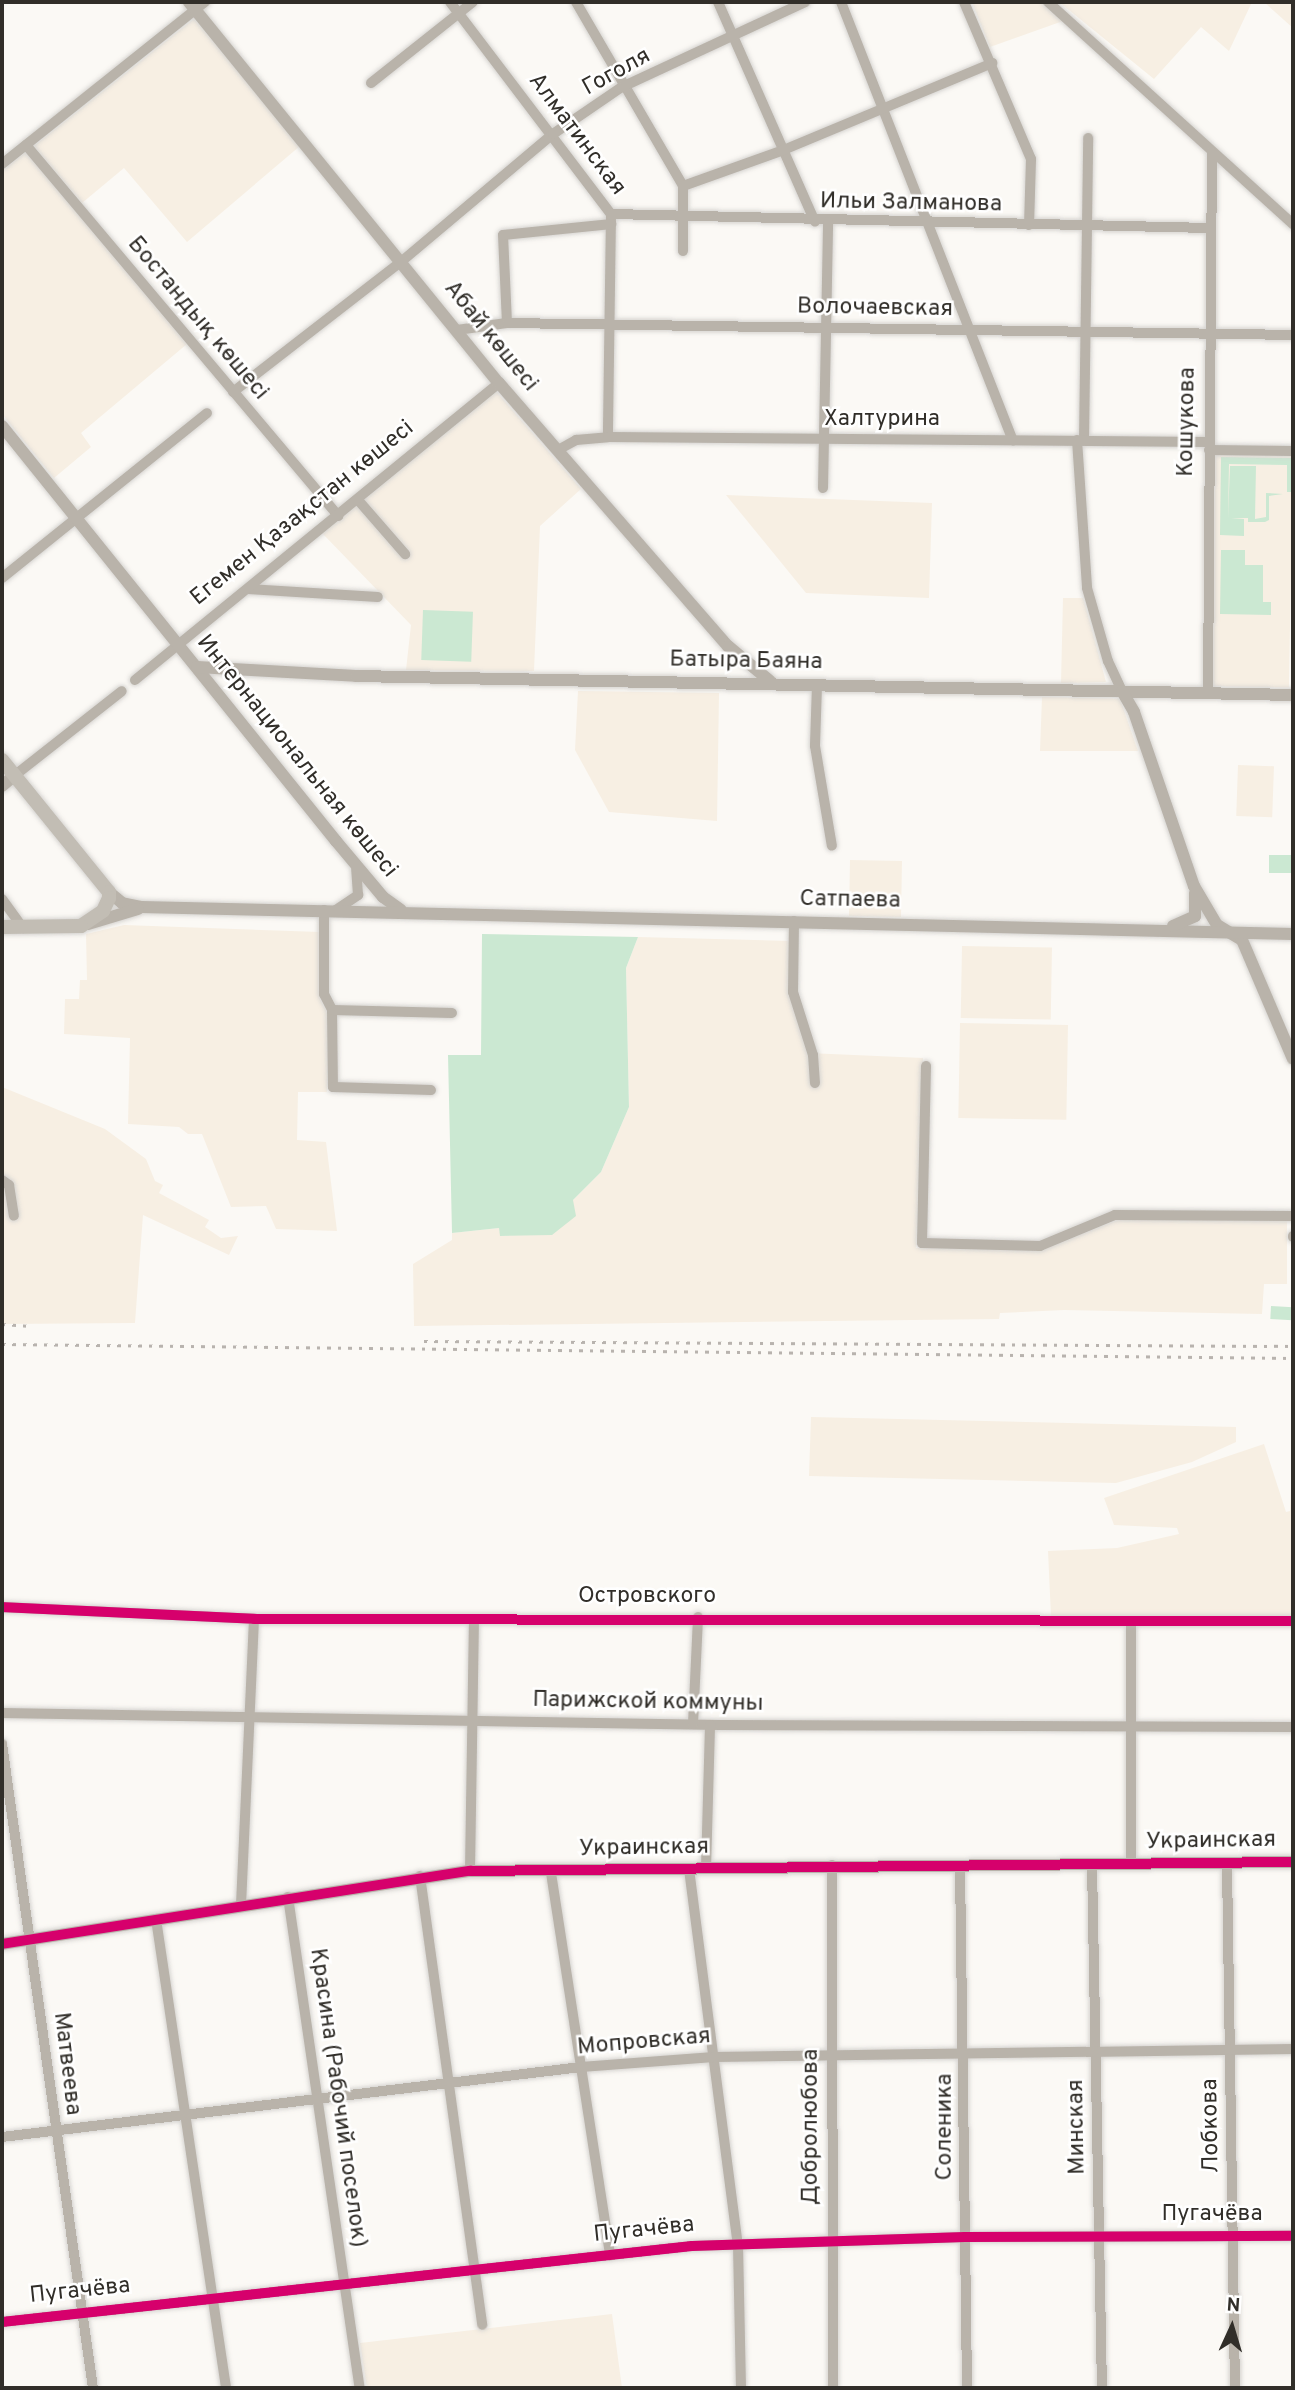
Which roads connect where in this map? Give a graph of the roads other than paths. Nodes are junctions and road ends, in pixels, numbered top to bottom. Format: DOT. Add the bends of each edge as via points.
graph roads {
  1 [pos="450,2"];
  2 [pos="473,2"];
  3 [pos="576,2"];
  4 [pos="718,2"];
  5 [pos="805,2"];
  6 [pos="841,2"];
  7 [pos="964,2"];
  8 [pos="1048,2"];
  9 [pos="196,4"];
  10 [pos="459,13"];
  11 [pos="732,36"];
  12 [pos="992,63"];
  13 [pos="370,83"];
  14 [pos="622,87"];
  15 [pos="882,109"];
  16 [pos="553,134"];
  17 [pos="1088,138"];
  18 [pos="26,145"];
  19 [pos="781,151"];
  20 [pos="1212,152"];
  21 [pos="2,164"];
  22 [pos="683,186"];
  23 [pos="683,217"];
  24 [pos="611,219"];
  25 [pos="814,222"];
  26 [pos="828,222"];
  27 [pos="1293,224"];
  28 [pos="927,225"];
  29 [pos="1029,225"];
  30 [pos="1085,227"];
  31 [pos="1211,228"];
  32 [pos="682,250"];
  33 [pos="402,261"];
  34 [pos="507,324"];
  35 [pos="610,325"];
  36 [pos="828,328"];
  37 [pos="457,330"];
  38 [pos="970,330"];
  39 [pos="1084,331"];
  40 [pos="1210,335"];
  41 [pos="1293,335"];
  42 [pos="499,383"];
  43 [pos="233,391"];
  44 [pos="207,413"];
  45 [pos="2,426"];
  46 [pos="608,437"];
  47 [pos="825,439"];
  48 [pos="1013,440"];
  49 [pos="1081,440"];
  50 [pos="1209,446"];
  51 [pos="558,450"];
  52 [pos="1293,451"];
  53 [pos="823,488"];
  54 [pos="358,500"];
  55 [pos="338,516"];
  56 [pos="76,519"];
  57 [pos="405,554"];
  58 [pos="2,578"];
  59 [pos="248,589"];
  60 [pos="378,597"];
  61 [pos="179,645"];
  62 [pos="728,646"];
  63 [pos="197,667"];
  64 [pos="231,671"];
  65 [pos="135,680"];
  66 [pos="712,682"];
  67 [pos="775,683"];
  68 [pos="817,685"];
  69 [pos="121,691"];
  70 [pos="1122,691"];
  71 [pos="1145,692"];
  72 [pos="1208,693"];
  73 [pos="1293,695"];
  74 [pos="220,696"];
  75 [pos="1134,712"];
  76 [pos="2,760"];
  77 [pos="14,776"];
  78 [pos="2,786"];
  79 [pos="832,846"];
  80 [pos="351,859"];
  81 [pos="1194,886"];
  82 [pos="108,892"];
  83 [pos="2,899"];
  84 [pos="148,907"];
  85 [pos="1206,909"];
  86 [pos="326,911"];
  87 [pos="405,912"];
  88 [pos="794,921"];
  89 [pos="81,926"];
  90 [pos="2,927"];
  91 [pos="23,928"];
  92 [pos="1155,930"];
  93 [pos="1193,932"];
  94 [pos="1235,933"];
  95 [pos="1293,934"];
  96 [pos="332,1010"];
  97 [pos="452,1013"];
  98 [pos="1293,1059"];
  99 [pos="926,1066"];
  100 [pos="815,1083"];
  101 [pos="431,1090"];
  102 [pos="2,1180"];
  103 [pos="14,1216"];
  104 [pos="1293,1216"];
  105 [pos="2,1607"];
  106 [pos="698,1617"];
  107 [pos="254,1619"];
  108 [pos="474,1619"];
  109 [pos="1131,1621"];
  110 [pos="1293,1621"];
  111 [pos="2,1713"];
  112 [pos="249,1715"];
  113 [pos="472,1718"];
  114 [pos="693,1724"];
  115 [pos="710,1724"];
  116 [pos="1131,1725"];
  117 [pos="1293,1727"];
  118 [pos="2,1744"];
  119 [pos="3,1758"];
  120 [pos="1293,1863"];
  121 [pos="1092,1864"];
  122 [pos="1132,1864"];
  123 [pos="1227,1864"];
  124 [pos="832,1865"];
  125 [pos="960,1865"];
  126 [pos="706,1868"];
  127 [pos="689,1869"];
  128 [pos="471,1871"];
  129 [pos="551,1873"];
  130 [pos="420,1876"];
  131 [pos="288,1897"];
  132 [pos="241,1905"];
  133 [pos="156,1919"];
  134 [pos="31,1939"];
  135 [pos="2,1944"];
  136 [pos="1293,2049"];
  137 [pos="1096,2051"];
  138 [pos="1230,2051"];
  139 [pos="831,2052"];
  140 [pos="965,2056"];
  141 [pos="714,2057"];
  142 [pos="581,2067"];
  143 [pos="449,2085"];
  144 [pos="318,2100"];
  145 [pos="188,2115"];
  146 [pos="55,2131"];
  147 [pos="2,2137"];
  148 [pos="1293,2235"];
  149 [pos="1233,2236"];
  150 [pos="965,2237"];
  151 [pos="1099,2237"];
  152 [pos="832,2242"];
  153 [pos="738,2245"];
  154 [pos="610,2255"];
  155 [pos="476,2270"];
  156 [pos="345,2284"];
  157 [pos="214,2299"];
  158 [pos="82,2314"];
  159 [pos="2,2322"];
  160 [pos="482,2325"];
  161 [pos="93,2388"];
  162 [pos="226,2388"];
  163 [pos="360,2388"];
  164 [pos="741,2388"];
  165 [pos="833,2388"];
  166 [pos="967,2388"];
  167 [pos="1102,2388"];
  168 [pos="1236,2388"];
  1 -- 10 [label="street, Алматинская"];
  2 -- 10 [label="street"];
  3 -- 14 [label="street"];
  4 -- 11 [label="street"];
  5 -- 11 [label="street, Гоголя"];
  6 -- 15 [label="street"];
  7 -- 12 [label="street"];
  8 -- 20 [label="street"];
  9 -- 18 [label="street"];
  9 -- 33 [label="street, Абай көшесі"];
  10 -- 13 [label="street"];
  10 -- 16 [label="street, Алматинская"];
  11 -- 14 [label="street, Гоголя"];
  11 -- 19 [label="street"];
  12 -- 15 [label="street"];
  12 -- 29 [label="street" via="1031,159"];
  14 -- 16 [label="street, Гоголя"];
  14 -- 22 [label="street"];
  15 -- 19 [label="street"];
  15 -- 28 [label="street"];
  16 -- 24 [label="street, Алматинская"];
  16 -- 33 [label="street, Гоголя"];
  17 -- 30 [label="street"];
  18 -- 21 [label="street"];
  18 -- 43 [label="street, Бостандық көшесі"];
  19 -- 22 [label="street"];
  19 -- 25 [label="street"];
  20 -- 27 [label="street"];
  20 -- 31 [label="street, Кошукова"];
  22 -- 23 [label="street"];
  23 -- 24 [label="street, Ильи Залманова"];
  23 -- 25 [label="street, Ильи Залманова"];
  23 -- 32 [label="street"];
  24 -- 34 [label="street, Ильи Залманова" via="503,235"];
  24 -- 35 [label="street, Алматинская"];
  25 -- 26 [label="street, Ильи Залманова"];
  26 -- 28 [label="street, Ильи Залманова"];
  26 -- 36 [label="street"];
  28 -- 29 [label="street, Ильи Залманова"];
  28 -- 38 [label="street"];
  29 -- 30 [label="street, Ильи Залманова"];
  30 -- 31 [label="street, Ильи Залманова"];
  30 -- 39 [label="street"];
  31 -- 40 [label="street, Кошукова"];
  33 -- 37 [label="street, Абай көшесі"];
  33 -- 43 [label="street, Гоголя"];
  34 -- 35 [label="street, Волочаевская"];
  34 -- 37 [label="street, Волочаевская"];
  35 -- 36 [label="street, Волочаевская"];
  35 -- 46 [label="street, Алматинская"];
  36 -- 38 [label="street, Волочаевская"];
  36 -- 47 [label="street"];
  37 -- 42 [label="street, Абай көшесі"];
  38 -- 39 [label="street, Волочаевская"];
  38 -- 48 [label="street"];
  39 -- 40 [label="street, Волочаевская"];
  39 -- 49 [label="street"];
  40 -- 41 [label="street, Волочаевская"];
  40 -- 50 [label="street, Кошукова"];
  42 -- 51 [label="street, Абай көшесі"];
  42 -- 54 [label="street, Егемен Қазақстан көшесі"];
  43 -- 55 [label="street, Бостандық көшесі"];
  44 -- 56 [label="street"];
  45 -- 56 [label="street, Интернациональная көшесі"];
  46 -- 47 [label="street, Халтурина"];
  46 -- 51 [label="street, Халтурина" via="576,440"];
  47 -- 48 [label="street, Халтурина"];
  47 -- 53 [label="street"];
  48 -- 49 [label="street, Халтурина"];
  49 -- 50 [label="street, Халтурина"];
  49 -- 70 [label="street" via="1087,589 1108,661"];
  50 -- 52 [label="street, Халтурина"];
  50 -- 72 [label="street, Кошукова"];
  51 -- 62 [label="street, Абай көшесі"];
  54 -- 55 [label="street, Егемен Қазақстан көшесі"];
  54 -- 57 [label="street"];
  55 -- 59 [label="street, Егемен Қазақстан көшесі"];
  56 -- 58 [label="street"];
  56 -- 61 [label="street, Интернациональная көшесі"];
  59 -- 60 [label="street"];
  59 -- 61 [label="street, Егемен Қазақстан көшесі"];
  61 -- 63 [label="street, Интернациональная көшесі"];
  61 -- 65 [label="street, Егемен Қазақстан көшесі"];
  62 -- 66 [label="street" via="735,661 733,673"];
  62 -- 67 [label="street, Абай көшесі" via="755,672"];
  63 -- 64 [label="street, Батыра Баяна"];
  63 -- 74 [label="street, Интернациональная көшесі"];
  64 -- 66 [label="street, Батыра Баяна"];
  64 -- 74 [label="street" via="217,680"];
  66 -- 67 [label="street, Батыра Баяна"];
  67 -- 68 [label="street, Батыра Баяна"];
  68 -- 70 [label="street, Батыра Баяна"];
  68 -- 79 [label="street" via="815,746"];
  69 -- 77 [label="street"];
  70 -- 71 [label="street, Батыра Баяна"];
  70 -- 75 [label="street"];
  71 -- 72 [label="street, Батыра Баяна"];
  71 -- 75 [label="street" via="1132,696"];
  72 -- 73 [label="street, Батыра Баяна"];
  74 -- 80 [label="street, Интернациональная көшесі"];
  75 -- 81 [label="street"];
  76 -- 77 [label="main road"];
  77 -- 78 [label="street"];
  77 -- 82 [label="main road"];
  80 -- 86 [label="street" via="360,879 358,895 350,905"];
  80 -- 87 [label="street, Интернациональная көшесі" via="383,897"];
  81 -- 85 [label="street"];
  81 -- 92 [label="street" via="1193,918"];
  82 -- 84 [label="street" via="126,904"];
  82 -- 89 [label="main road" via="103,911"];
  83 -- 91 [label="street"];
  84 -- 86 [label="street, Сатпаева"];
  84 -- 89 [label="street"];
  85 -- 93 [label="street" via="1206,926"];
  85 -- 94 [label="street" via="1219,927"];
  86 -- 87 [label="street, Сатпаева"];
  86 -- 96 [label="street" via="324,994"];
  87 -- 88 [label="street, Сатпаева"];
  88 -- 92 [label="street, Сатпаева"];
  88 -- 100 [label="street" via="793,992 813,1055"];
  89 -- 91 [label="main road"];
  90 -- 91 [label="main road"];
  92 -- 93 [label="street, Сатпаева"];
  93 -- 94 [label="street, Сатпаева"];
  94 -- 95 [label="street, Сатпаева"];
  94 -- 98 [label="street"];
  96 -- 97 [label="street"];
  96 -- 101 [label="street" via="331,1080 336,1090"];
  99 -- 104 [label="street" via="922,1243 1040,1246 1115,1215"];
  102 -- 103 [label="street" via="9,1185"];
  105 -- 107 [label="street, Островского"];
  106 -- 108 [label="street, Островского"];
  106 -- 109 [label="street, Островского"];
  106 -- 114 [label="street"];
  107 -- 108 [label="street, Островского"];
  107 -- 112 [label="street"];
  108 -- 113 [label="street"];
  109 -- 110 [label="street, Островского"];
  109 -- 116 [label="street"];
  111 -- 112 [label="street, Парижской коммуны"];
  112 -- 113 [label="street, Парижской коммуны"];
  112 -- 132 [label="street"];
  113 -- 114 [label="street, Парижской коммуны"];
  113 -- 128 [label="street"];
  114 -- 115 [label="street, Парижской коммуны"];
  115 -- 116 [label="street, Парижской коммуны"];
  115 -- 126 [label="street"];
  116 -- 117 [label="street, Парижской коммуны"];
  116 -- 122 [label="street"];
  118 -- 119 [label="street, Матвеева"];
  119 -- 134 [label="street, Матвеева"];
  120 -- 123 [label="street, Украинская"];
  121 -- 122 [label="street, Украинская"];
  121 -- 125 [label="street, Украинская"];
  121 -- 137 [label="street, Минская"];
  122 -- 123 [label="street, Украинская"];
  123 -- 138 [label="street, Лобкова"];
  124 -- 125 [label="street, Украинская"];
  124 -- 126 [label="street, Украинская"];
  124 -- 139 [label="street, Добролюбова"];
  125 -- 140 [label="street, Соленика"];
  126 -- 127 [label="street, Украинская"];
  127 -- 129 [label="street, Украинская"];
  127 -- 141 [label="street"];
  128 -- 129 [label="street, Украинская"];
  128 -- 130 [label="street, Украинская"];
  129 -- 142 [label="street"];
  130 -- 131 [label="street, Украинская"];
  130 -- 143 [label="street"];
  131 -- 132 [label="street, Украинская"];
  131 -- 144 [label="street, Красина (Рабочий поселок)"];
  132 -- 133 [label="street, Украинская"];
  133 -- 134 [label="street, Украинская"];
  133 -- 145 [label="street"];
  134 -- 135 [label="street, Украинская"];
  134 -- 146 [label="street, Матвеева"];
  136 -- 138 [label="street, Мопровская"];
  137 -- 138 [label="street, Мопровская"];
  137 -- 140 [label="street, Мопровская"];
  137 -- 151 [label="street, Минская"];
  138 -- 149 [label="street, Лобкова"];
  139 -- 140 [label="street, Мопровская"];
  139 -- 141 [label="street, Мопровская"];
  139 -- 152 [label="street, Добролюбова"];
  140 -- 150 [label="street, Соленика"];
  141 -- 142 [label="street, Мопровская"];
  141 -- 153 [label="street"];
  142 -- 143 [label="street, Мопровская"];
  142 -- 154 [label="street"];
  143 -- 144 [label="street, Мопровская"];
  143 -- 155 [label="street"];
  144 -- 145 [label="street, Мопровская"];
  144 -- 156 [label="street, Красина (Рабочий поселок)"];
  145 -- 146 [label="street, Мопровская"];
  145 -- 157 [label="street"];
  146 -- 147 [label="street, Мопровская"];
  146 -- 158 [label="street, Матвеева"];
  148 -- 149 [label="street, Пугачёва"];
  149 -- 151 [label="street, Пугачёва"];
  149 -- 168 [label="street, Лобкова"];
  150 -- 151 [label="street, Пугачёва"];
  150 -- 152 [label="street, Пугачёва"];
  150 -- 166 [label="street, Соленика"];
  151 -- 167 [label="street, Минская"];
  152 -- 153 [label="street, Пугачёва"];
  152 -- 165 [label="street, Добролюбова"];
  153 -- 154 [label="street, Пугачёва"];
  153 -- 164 [label="street"];
  154 -- 155 [label="street, Пугачёва"];
  155 -- 156 [label="street, Пугачёва"];
  155 -- 160 [label="street"];
  156 -- 157 [label="street, Пугачёва"];
  156 -- 163 [label="street, Красина (Рабочий поселок)"];
  157 -- 158 [label="street, Пугачёва"];
  157 -- 162 [label="street"];
  158 -- 159 [label="street, Пугачёва"];
  158 -- 161 [label="street, Матвеева"];
}
